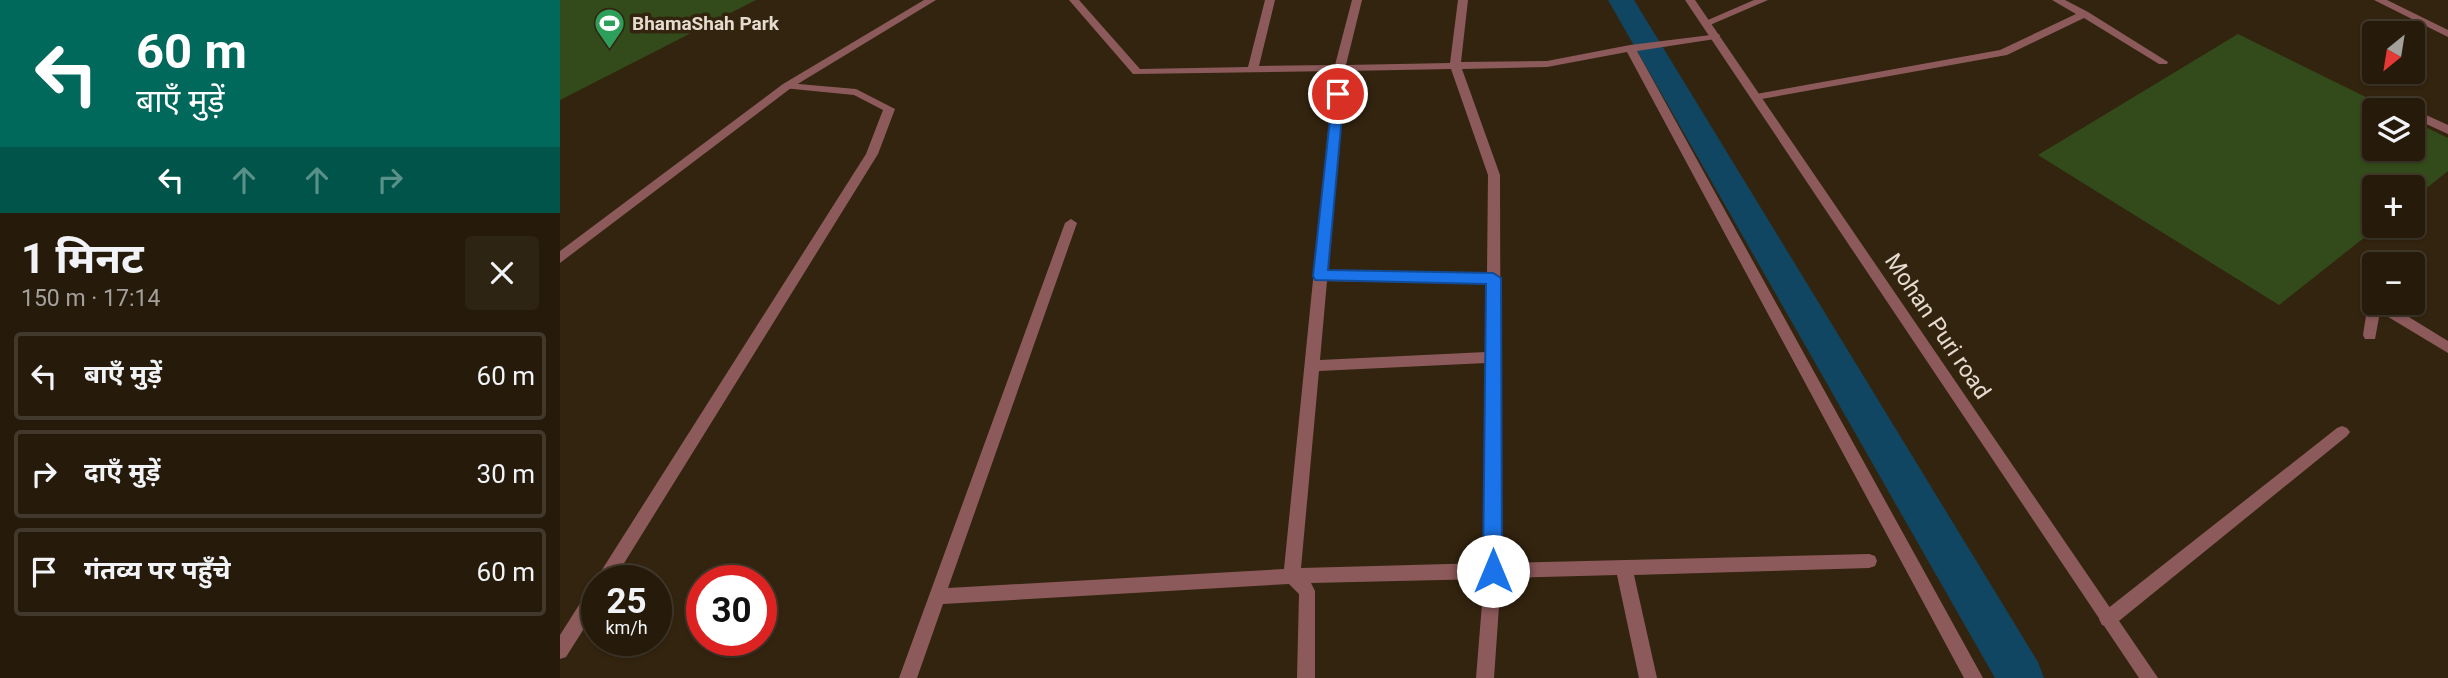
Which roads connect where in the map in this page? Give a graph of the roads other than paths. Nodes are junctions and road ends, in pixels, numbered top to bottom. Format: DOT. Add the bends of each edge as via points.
graph roads {
  1 [pos="931,0"];
  2 [pos="1074,0"];
  3 [pos="1270,0"];
  4 [pos="1357,0"];
  5 [pos="1463,0"];
  6 [pos="1690,0"];
  7 [pos="1763,0"];
  8 [pos="2056,0"];
  9 [pos="2379,0"];
  10 [pos="2084,14"];
  11 [pos="1706,23"];
  12 [pos="2448,34"];
  13 [pos="1715,36"];
  14 [pos="1636,48"];
  15 [pos="2163,62"];
  16 [pos="1455,66"];
  17 [pos="1340,68"];
  18 [pos="1253,69"];
  19 [pos="787,86"];
  20 [pos="1756,97"];
  21 [pos="2425,119"];
  22 [pos="2448,130"];
  23 [pos="1071,223"];
  24 [pos="560,258"];
  25 [pos="1320,276"];
  26 [pos="1493,278"];
  27 [pos="2373,315"];
  28 [pos="2394,315"];
  29 [pos="2370,335"];
  30 [pos="2448,348"];
  31 [pos="1493,357"];
  32 [pos="1312,366"];
  33 [pos="2342,432"];
  34 [pos="1869,561"];
  35 [pos="614,565"];
  36 [pos="1624,568"];
  37 [pos="1493,571"];
  38 [pos="1292,576"];
  39 [pos="937,597"];
  40 [pos="581,618"];
  41 [pos="2108,619"];
  42 [pos="560,651"];
  43 [pos="908,678"];
  44 [pos="1306,678"];
  45 [pos="1485,678"];
  46 [pos="1648,678"];
  47 [pos="1974,678"];
  48 [pos="2148,678"];
  1 -- 19 [label="street"];
  2 -- 18 [label="street" via="1138,72"];
  3 -- 18 [label="street"];
  4 -- 17 [label="street"];
  5 -- 16 [label="street"];
  6 -- 11 [label="street, Mohan Puri road"];
  7 -- 11 [label="street"];
  8 -- 10 [label="street"];
  9 -- 12 [label="street"];
  10 -- 15 [label="street"];
  10 -- 20 [label="street" via="2003,52"];
  11 -- 13 [label="street, Mohan Puri road"];
  13 -- 14 [label="street"];
  13 -- 20 [label="street, Mohan Puri road"];
  14 -- 16 [label="street" via="1547,64"];
  14 -- 47 [label="street"];
  16 -- 17 [label="street"];
  16 -- 26 [label="street" via="1494,176"];
  17 -- 18 [label="street"];
  17 -- 25 [label="street"];
  19 -- 24 [label="street"];
  19 -- 35 [label="street" via="856,92 889,109 872,153"];
  20 -- 41 [label="street, Mohan Puri road"];
  21 -- 22 [label="street"];
  23 -- 39 [label="street"];
  25 -- 26 [label="street"];
  25 -- 32 [label="street"];
  26 -- 31 [label="street"];
  27 -- 29 [label="street"];
  28 -- 30 [label="street"];
  31 -- 32 [label="street"];
  31 -- 37 [label="street"];
  32 -- 38 [label="street"];
  33 -- 41 [label="street"];
  34 -- 36 [label="street"];
  36 -- 37 [label="street"];
  36 -- 46 [label="street"];
  37 -- 38 [label="street"];
  37 -- 45 [label="street"];
  38 -- 39 [label="street"];
  38 -- 44 [label="street" via="1307,591"];
  39 -- 43 [label="street"];
  40 -- 42 [label="street"];
  41 -- 48 [label="street, Mohan Puri road"];
}
